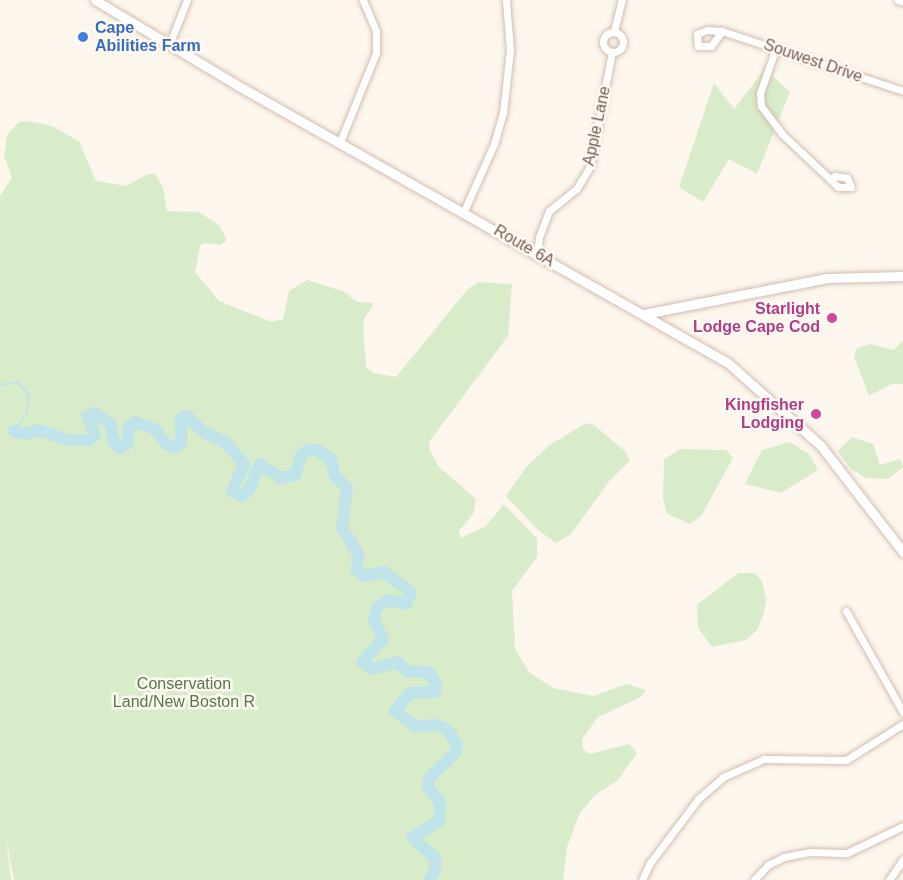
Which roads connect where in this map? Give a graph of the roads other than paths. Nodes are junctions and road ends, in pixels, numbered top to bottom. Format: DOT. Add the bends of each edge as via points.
graph roads {
  1 [pos="95,0"];
  2 [pos="187,0"];
  3 [pos="363,0"];
  4 [pos="506,0"];
  5 [pos="622,0"];
  6 [pos="898,0"];
  7 [pos="903,2"];
  8 [pos="722,31"];
  9 [pos="614,32"];
  10 [pos="169,45"];
  11 [pos="777,48"];
  12 [pos="612,52"];
  13 [pos="903,91"];
  14 [pos="340,142"];
  15 [pos="830,179"];
  16 [pos="464,211"];
  17 [pos="537,254"];
  18 [pos="903,276"];
  19 [pos="644,314"];
  20 [pos="903,552"];
  21 [pos="846,611"];
  22 [pos="903,712"];
  23 [pos="903,724"];
  24 [pos="903,826"];
  25 [pos="903,859"];
  26 [pos="642,880"];
  27 [pos="754,880"];
  28 [pos="889,880"];
  1 -- 10 [label="main road, Route 6A"];
  2 -- 10 [label="street"];
  3 -- 14 [label="street" via="376,31 376,53"];
  4 -- 16 [label="street" via="510,50 503,113 494,144"];
  5 -- 9 [label="street, Apple Lane"];
  6 -- 7 [label="street"];
  8 -- 11 [label="street, Souwest Drive"];
  9 -- 12 [label="street, Apple Lane" via="620,35 623,45"];
  9 -- 12 [label="street, Apple Lane" via="602,41 606,50"];
  10 -- 14 [label="main road, Route 6A"];
  11 -- 13 [label="street, Souwest Drive"];
  11 -- 15 [label="street" via="760,93 761,106 782,134"];
  12 -- 17 [label="street, Apple Lane" via="590,166 577,188 549,211 538,237"];
  14 -- 16 [label="main road, Route 6A"];
  16 -- 17 [label="main road, Route 6A"];
  17 -- 19 [label="main road, Route 6A"];
  18 -- 19 [label="main road" via="828,278"];
  19 -- 20 [label="main road, Route 6A" via="738,370 802,427 833,460"];
  21 -- 22 [label="street"];
  23 -- 26 [label="street" via="846,760 764,759 723,777 698,799 650,863"];
  24 -- 27 [label="street" via="847,853 784,856"];
  25 -- 28 [label="street"];
}
